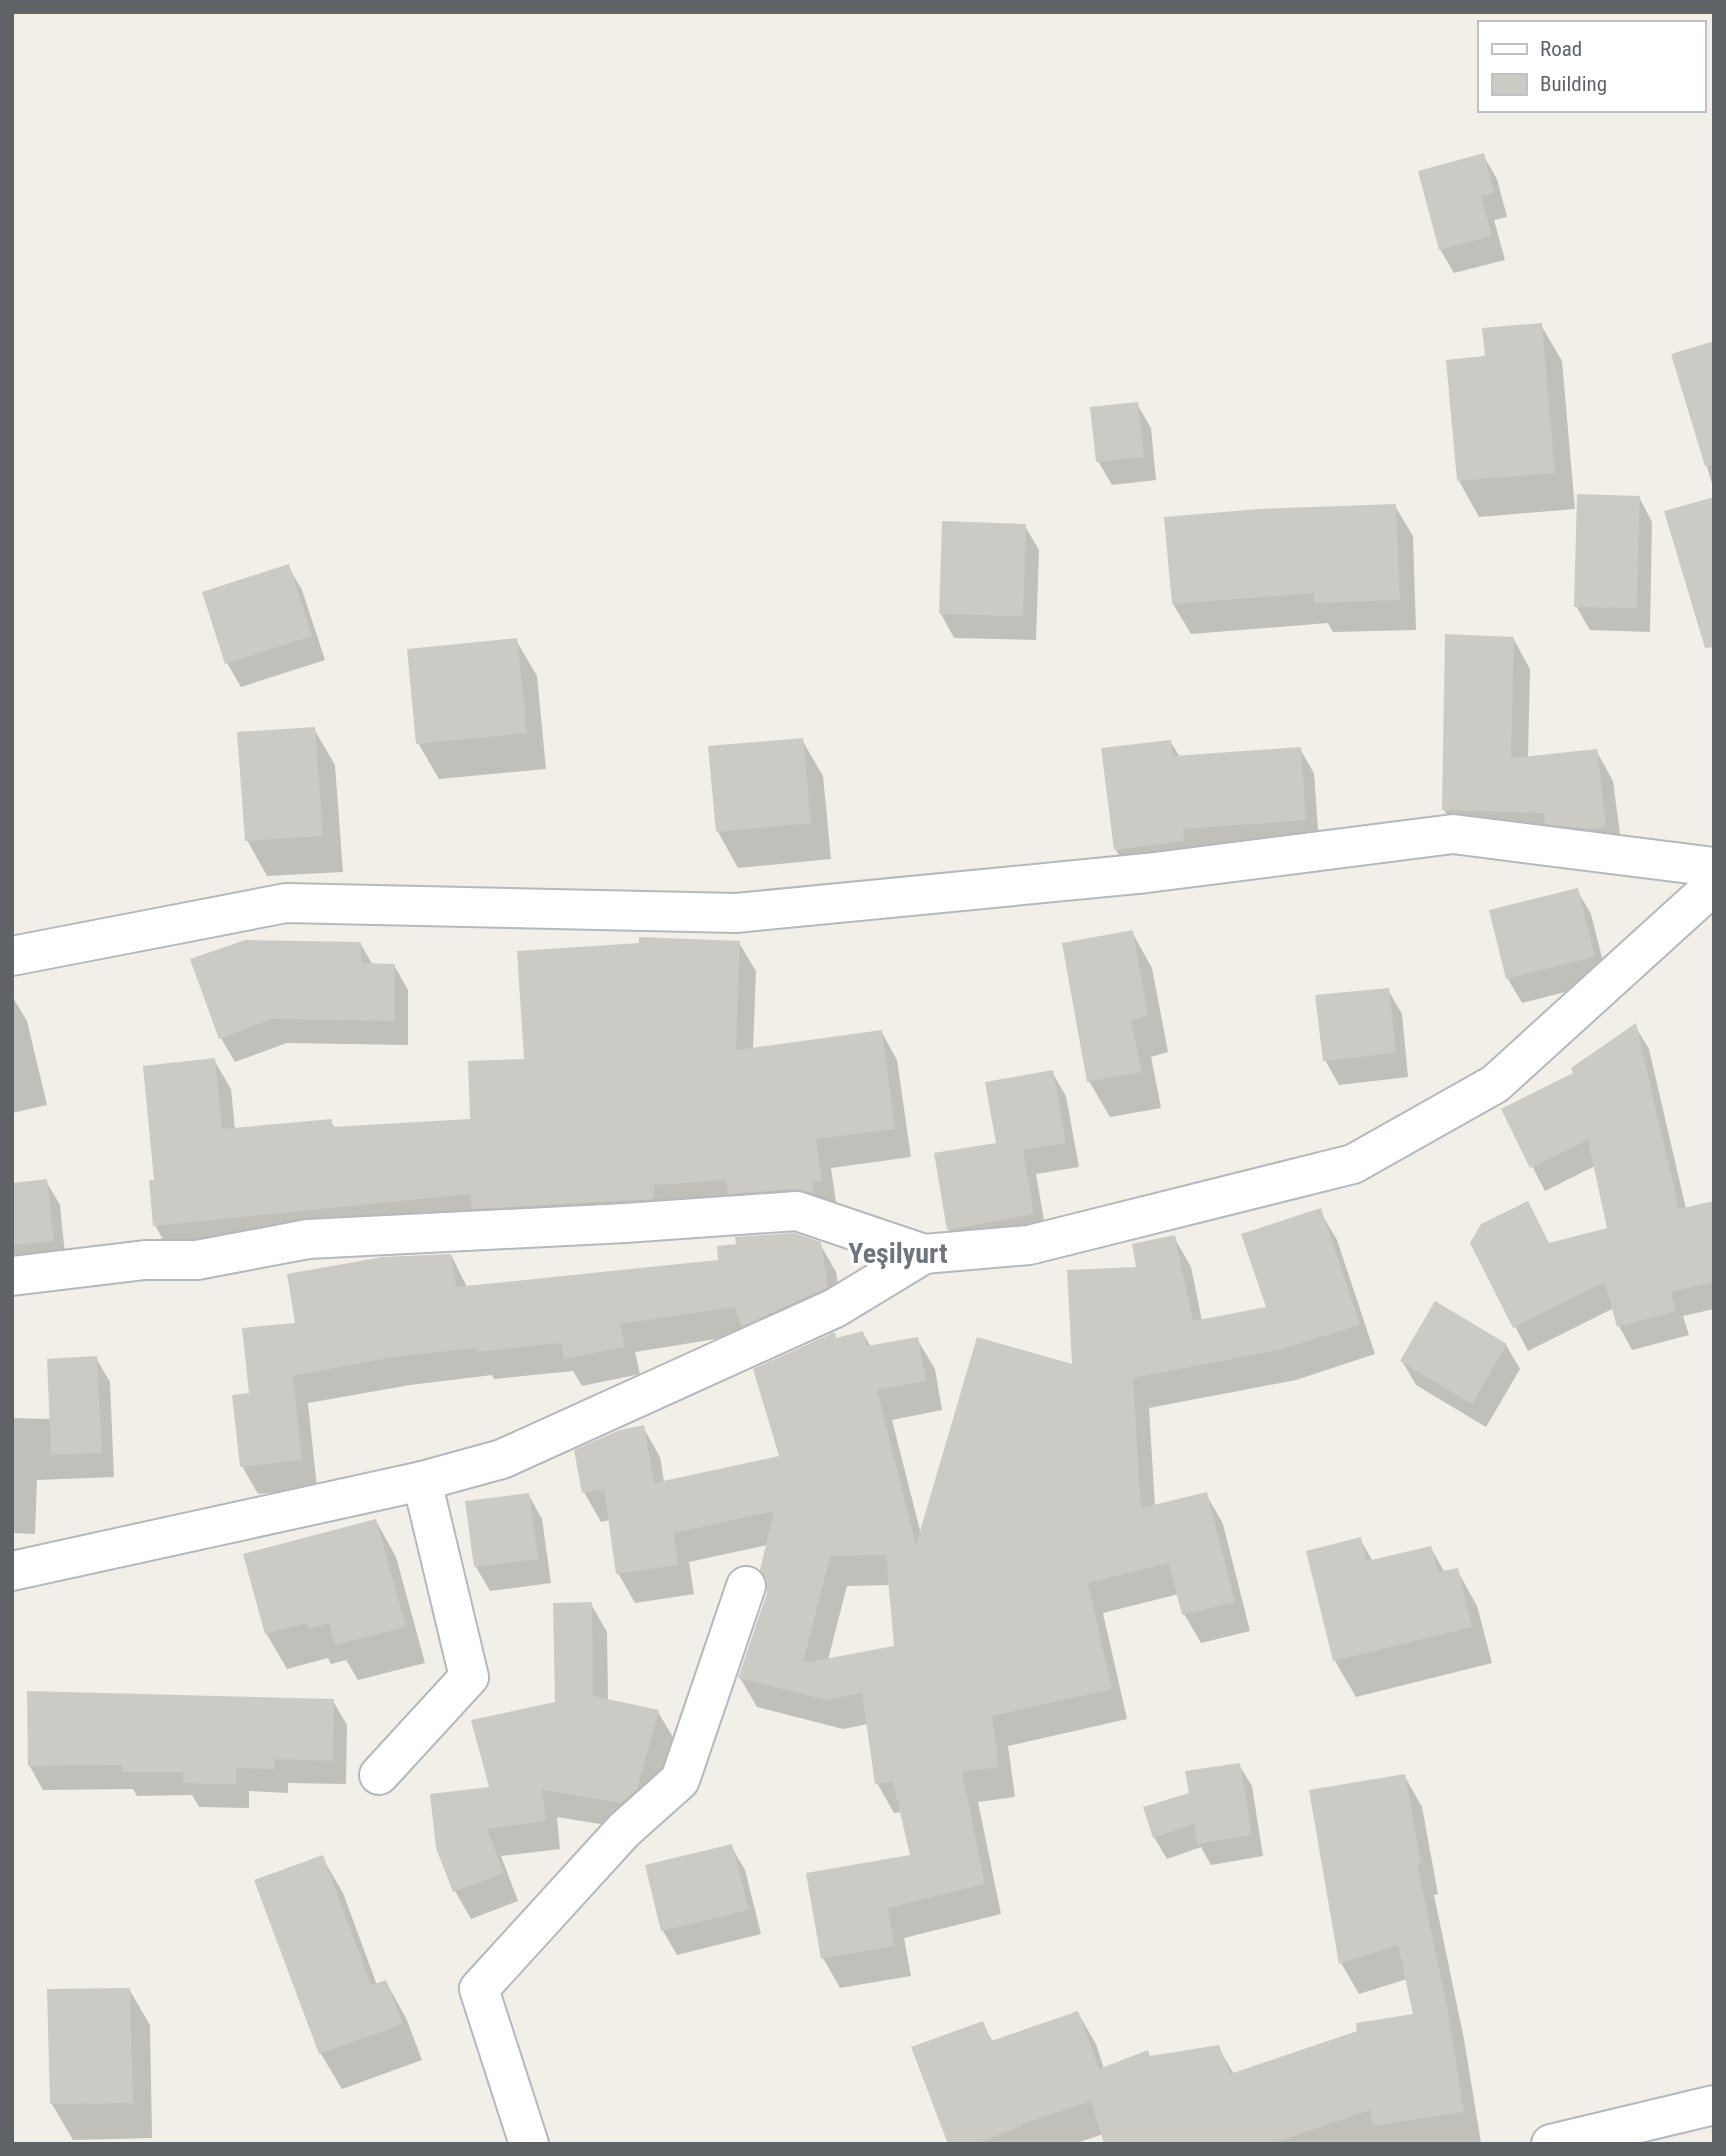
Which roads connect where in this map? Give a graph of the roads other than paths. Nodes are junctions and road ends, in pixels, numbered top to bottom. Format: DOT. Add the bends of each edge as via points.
graph roads {
  1 [pos="1714,867"];
  2 [pos="1714,885"];
  3 [pos="12,956"];
  4 [pos="924,1254"];
  5 [pos="12,1276"];
  6 [pos="422,1481"];
  7 [pos="12,1571"];
  8 [pos="746,1586"];
  9 [pos="379,1775"];
  10 [pos="1714,2105"];
  11 [pos="528,2144"];
  12 [pos="1551,2144"];
  1 -- 3 [label="street" via="1453,834 1147,873 736,913 286,903"];
  2 -- 4 [label="street" via="1495,1084 1353,1164 1029,1245"];
  4 -- 5 [label="street" via="797,1211 308,1239 197,1261 145,1260"];
  4 -- 6 [label="street" via="835,1308 502,1459"];
  6 -- 7 [label="street"];
  6 -- 9 [label="street" via="469,1677"];
  8 -- 11 [label="street" via="680,1780 624,1830 480,1989"];
  10 -- 12 [label="street"];
}
